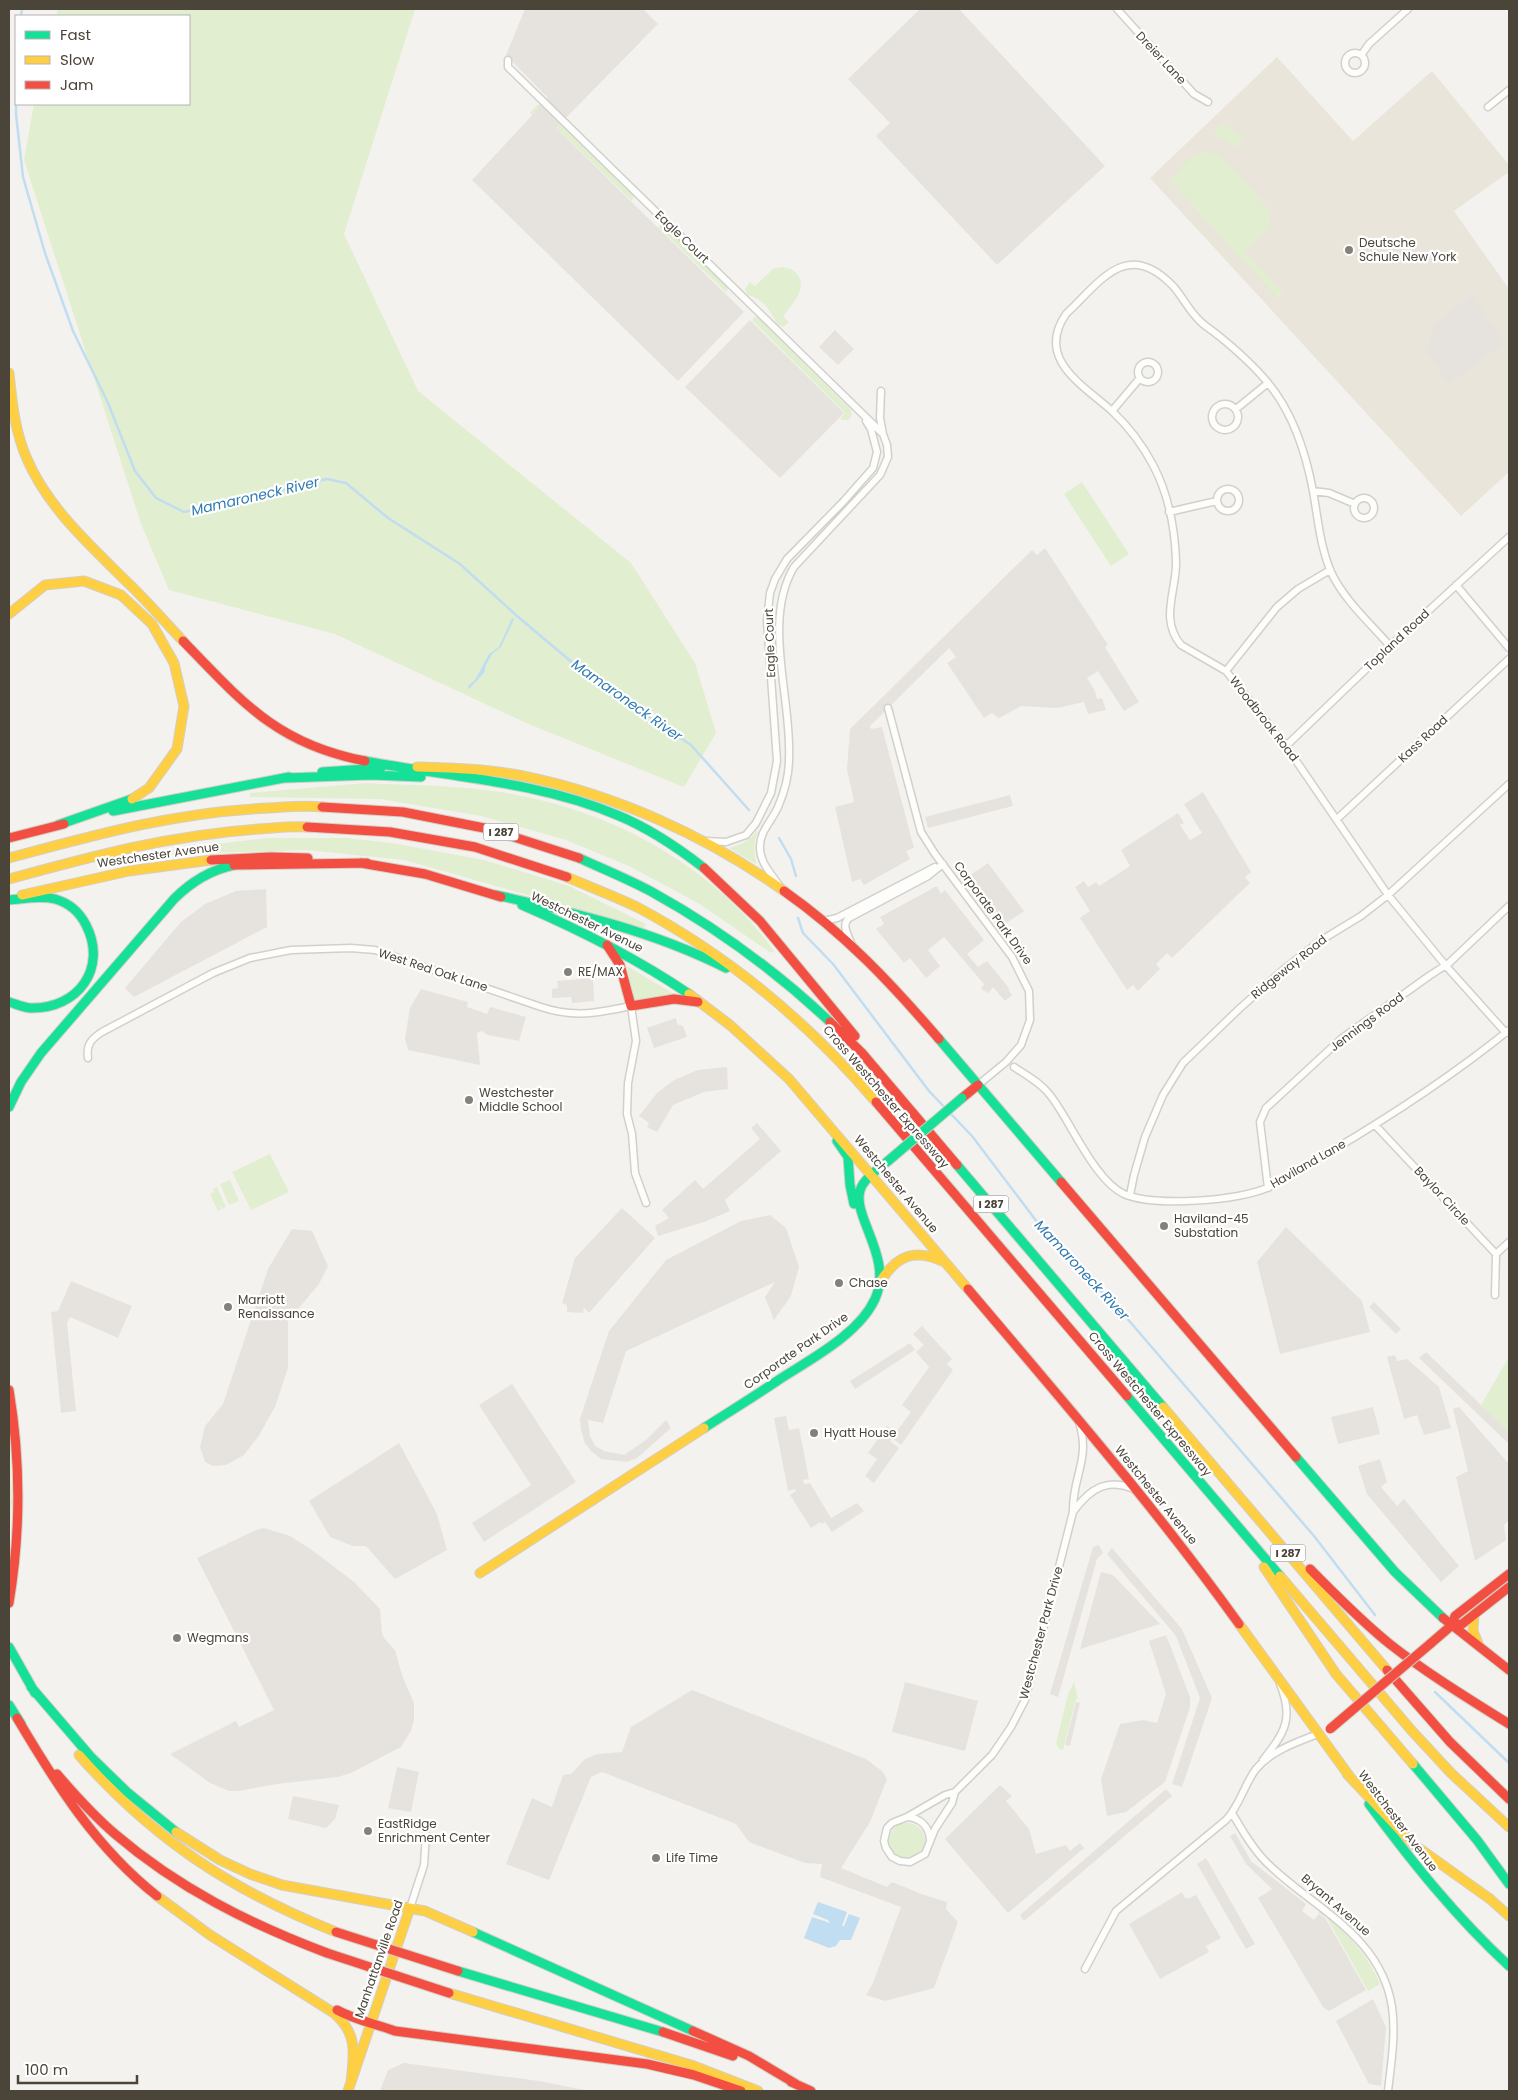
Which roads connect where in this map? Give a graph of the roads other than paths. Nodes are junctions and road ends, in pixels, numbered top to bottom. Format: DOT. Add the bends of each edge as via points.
graph roads {
  1 [pos="1117,9"];
  2 [pos="1408,9"];
  3 [pos="1362,54"];
  4 [pos="508,60"];
  5 [pos="1509,90"];
  6 [pos="1208,102"];
  7 [pos="1488,107"];
  8 [pos="9,373"];
  9 [pos="1140,378"];
  10 [pos="1268,383"];
  11 [pos="881,391"];
  12 [pos="1236,410"];
  13 [pos="861,411"];
  14 [pos="1112,411"];
  15 [pos="883,434"];
  16 [pos="1312,491"];
  17 [pos="1217,501"];
  18 [pos="1355,504"];
  19 [pos="1169,512"];
  20 [pos="1509,536"];
  21 [pos="1330,570"];
  22 [pos="1456,586"];
  23 [pos="9,614"];
  24 [pos="1390,646"];
  25 [pos="1509,648"];
  26 [pos="1509,659"];
  27 [pos="1226,671"];
  28 [pos="888,708"];
  29 [pos="1286,746"];
  30 [pos="397,767"];
  31 [pos="285,778"];
  32 [pos="457,778"];
  33 [pos="1509,784"];
  34 [pos="1337,819"];
  35 [pos="58,825"];
  36 [pos="9,838"];
  37 [pos="702,840"];
  38 [pos="9,858"];
  39 [pos="367,864"];
  40 [pos="943,864"];
  41 [pos="9,879"];
  42 [pos="781,888"];
  43 [pos="496,895"];
  44 [pos="1388,895"];
  45 [pos="9,899"];
  46 [pos="1509,906"];
  47 [pos="824,921"];
  48 [pos="604,942"];
  49 [pos="851,944"];
  50 [pos="1446,966"];
  51 [pos="762,988"];
  52 [pos="9,1002"];
  53 [pos="703,1004"];
  54 [pos="631,1006"];
  55 [pos="1507,1032"];
  56 [pos="88,1058"];
  57 [pos="1014,1067"];
  58 [pos="978,1085"];
  59 [pos="810,1102"];
  60 [pos="9,1107"];
  61 [pos="909,1107"];
  62 [pos="1375,1125"];
  63 [pos="872,1174"];
  64 [pos="1268,1188"];
  65 [pos="1130,1195"];
  66 [pos="646,1203"];
  67 [pos="866,1224"];
  68 [pos="1509,1242"];
  69 [pos="1496,1254"];
  70 [pos="947,1264"];
  71 [pos="880,1282"];
  72 [pos="1495,1295"];
  73 [pos="9,1390"];
  74 [pos="1079,1421"];
  75 [pos="1140,1492"];
  76 [pos="1073,1512"];
  77 [pos="1254,1514"];
  78 [pos="1235,1524"];
  79 [pos="480,1573"];
  80 [pos="1509,1574"];
  81 [pos="1509,1586"];
  82 [pos="9,1602"];
  83 [pos="1474,1614"];
  84 [pos="1452,1625"];
  85 [pos="1479,1646"];
  86 [pos="9,1647"];
  87 [pos="1509,1670"];
  88 [pos="1278,1678"];
  89 [pos="31,1687"];
  90 [pos="9,1705"];
  91 [pos="17,1718"];
  92 [pos="1509,1724"];
  93 [pos="1318,1734"];
  94 [pos="1256,1769"];
  95 [pos="1347,1774"];
  96 [pos="956,1792"];
  97 [pos="1509,1799"];
  98 [pos="1232,1813"];
  99 [pos="906,1817"];
  100 [pos="1509,1827"];
  101 [pos="426,1834"];
  102 [pos="930,1841"];
  103 [pos="1509,1884"];
  104 [pos="410,1908"];
  105 [pos="1509,1916"];
  106 [pos="1509,1966"];
  107 [pos="1085,1969"];
  108 [pos="283,1980"];
  109 [pos="372,2022"];
  110 [pos="351,2082"];
  111 [pos="796,2084"];
  112 [pos="348,2091"];
  113 [pos="741,2091"];
  114 [pos="758,2091"];
  115 [pos="811,2091"];
  116 [pos="1388,2091"];
  1 -- 6 [label="street, Dreier Lane" via="1194,94"];
  2 -- 3 [label="street"];
  4 -- 13 [label="street, Eagle Court" via="508,67"];
  5 -- 7 [label="street"];
  8 -- 30 [label="main road" via="20,442 32,472 46,494 215,674 259,715 296,739 334,754"];
  9 -- 14 [label="street"];
  10 -- 12 [label="street"];
  10 -- 14 [label="street, Woodbrook Road" via="1200,321 1156,271 1131,264 1112,270 1066,314 1056,343 1061,364 1068,374"];
  10 -- 16 [label="street, Woodbrook Road" via="1293,426"];
  11 -- 15 [label="street, Eagle Court"];
  12 -- 12 [label="street" via="1229,404 1217,406 1212,418 1215,426 1222,430 1235,426 1239,418"];
  13 -- 15 [label="street, Eagle Court"];
  13 -- 37 [label="street, Eagle Court" via="876,443 877,458 873,468 787,559 770,593 767,621 778,761 771,793 746,835 726,842"];
  14 -- 19 [label="street, Woodbrook Road" via="1142,446 1160,482"];
  15 -- 42 [label="street, Eagle Court" via="888,456 880,475 794,567 783,591 779,616 790,756 788,777 778,809 761,836 760,847 767,869"];
  16 -- 18 [label="street" via="1329,493"];
  16 -- 21 [label="street, Woodbrook Road"];
  17 -- 19 [label="street"];
  19 -- 27 [label="street, Woodbrook Road" via="1176,558 1169,615 1173,630 1181,645"];
  20 -- 22 [label="street, Topland Road"];
  21 -- 24 [label="street, Woodbrook Road" via="1342,590"];
  21 -- 27 [label="street" via="1282,602"];
  22 -- 24 [label="street, Topland Road"];
  22 -- 25 [label="street"];
  23 -- 35 [label="main road" via="28,596 53,584 80,581 108,587 128,598 148,620 171,655 181,682 182,729 171,760 159,778 135,798"];
  24 -- 29 [label="street, Topland Road"];
  26 -- 34 [label="street, Kass Road"];
  27 -- 29 [label="street, Woodbrook Road"];
  28 -- 40 [label="street, Corporate Park Drive" via="921,832"];
  29 -- 34 [label="street, Woodbrook Road"];
  30 -- 31 [label="main road" via="309,773"];
  30 -- 32 [label="main road"];
  30 -- 37 [label="main road" via="463,768 551,783 619,804"];
  31 -- 32 [label="main road" via="371,775"];
  31 -- 35 [label="main road" via="164,800"];
  32 -- 61 [label="main road" via="511,785 586,803 633,822 683,851 717,878 762,924 820,991"];
  33 -- 44 [label="street, Ridgeway Road"];
  34 -- 44 [label="street, Woodbrook Road"];
  35 -- 36 [label="main road"];
  37 -- 42 [label="main road"];
  38 -- 61 [label="main road, Cross Westchester Expressway / I 287" via="152,821 259,807 367,808 424,815 495,830 564,852 617,874 682,907 731,938 821,1011"];
  39 -- 43 [label="main road, Westchester Avenue" via="425,874"];
  39 -- 45 [label="main road, Westchester Avenue" via="279,857 206,860 104,874"];
  39 -- 60 [label="main road" via="239,864 218,868 197,878 174,899 41,1053"];
  40 -- 47 [label="street" via="837,918"];
  40 -- 49 [label="street" via="928,876 845,921"];
  40 -- 58 [label="street, Corporate Park Drive" via="1012,957 1029,991 1030,1020 1021,1045"];
  41 -- 51 [label="main road, Cross Westchester Expressway / I 287" via="142,845 212,832 312,826 415,835 499,853 592,886 681,931"];
  42 -- 47 [label="main road"];
  43 -- 48 [label="main road, Westchester Avenue"];
  43 -- 51 [label="main road" via="585,916 680,945"];
  44 -- 50 [label="street, Woodbrook Road"];
  44 -- 65 [label="street, Ridgeway Road" via="1283,970 1183,1063 1163,1095 1145,1137"];
  45 -- 52 [label="main road" via="47,898 66,904 88,926 94,951 87,979 68,1000 41,1009 24,1008"];
  46 -- 50 [label="street, Jennings Road"];
  47 -- 49 [label="main road"];
  48 -- 53 [label="main road, Westchester Avenue"];
  48 -- 54 [label="main road" via="620,965"];
  49 -- 58 [label="main road" via="888,981"];
  50 -- 55 [label="street, Woodbrook Road"];
  50 -- 64 [label="street, Jennings Road" via="1341,1039 1266,1108 1260,1122"];
  51 -- 78 [label="main road, Cross Westchester Expressway / I 287" via="805,1025 854,1076"];
  53 -- 54 [label="main road" via="674,999"];
  53 -- 59 [label="main road, Westchester Avenue" via="781,1070"];
  54 -- 56 [label="street, West Red Oak Lane" via="583,1015 567,1014 541,1008 375,950 291,950 250,958 102,1032 87,1047"];
  54 -- 66 [label="street" via="636,1041 628,1083 627,1114 635,1173"];
  55 -- 62 [label="street, Haviland Lane"];
  57 -- 65 [label="street, Haviland Lane" via="1049,1094 1094,1164 1117,1189"];
  58 -- 63 [label="main road, Corporate Park Drive, bridge"];
  58 -- 84 [label="main road" via="1394,1572"];
  59 -- 63 [label="main road, Westchester Avenue"];
  59 -- 67 [label="main road" via="848,1157 853,1202"];
  61 -- 77 [label="main road, Cross Westchester Expressway / I 287"];
  62 -- 64 [label="street, Haviland Lane"];
  62 -- 69 [label="street, Baylor Circle"];
  63 -- 67 [label="main road, Corporate Park Drive" via="863,1181 858,1194 858,1204"];
  63 -- 70 [label="main road, Westchester Avenue"];
  64 -- 65 [label="street, Haviland Lane" via="1208,1200 1165,1201"];
  67 -- 71 [label="main road, Corporate Park Drive" via="878,1254"];
  68 -- 69 [label="street"];
  69 -- 72 [label="street"];
  70 -- 71 [label="main road" via="926,1255 906,1256 888,1268"];
  70 -- 74 [label="main road, Westchester Avenue"];
  71 -- 79 [label="main road, Corporate Park Drive" via="865,1314 836,1342"];
  73 -- 82 [label="main road" via="18,1483 18,1527"];
  74 -- 75 [label="main road, Westchester Avenue"];
  74 -- 76 [label="street, Westchester Park Drive" via="1084,1453 1072,1497"];
  75 -- 76 [label="street, Westchester Park Drive" via="1126,1486 1096,1488"];
  75 -- 88 [label="main road, Westchester Avenue"];
  76 -- 96 [label="street, Westchester Park Drive" via="1025,1700 1002,1742"];
  77 -- 92 [label="main road" via="1346,1606 1383,1638 1425,1670"];
  77 -- 97 [label="main road, Cross Westchester Expressway / I 287" via="1440,1731"];
  78 -- 100 [label="main road, Cross Westchester Expressway / I 287" via="1412,1731"];
  78 -- 103 [label="main road" via="1336,1674 1477,1840"];
  80 -- 84 [label="main road" via="1455,1616"];
  81 -- 83 [label="main road"];
  83 -- 84 [label="main road" via="1462,1624"];
  83 -- 85 [label="main road" via="1473,1631"];
  84 -- 85 [label="main road"];
  84 -- 93 [label="main road, bridge" via="1330,1728"];
  85 -- 87 [label="main road"];
  86 -- 89 [label="main road"];
  88 -- 93 [label="main road, Westchester Avenue"];
  88 -- 94 [label="street" via="1286,1703 1286,1726"];
  89 -- 104 [label="main road" via="91,1757 121,1786 162,1822 205,1852 282,1885"];
  89 -- 111 [label="main road, bridge" via="86,1762 120,1799 163,1837 246,1892 336,1932 696,2043"];
  90 -- 91 [label="main road"];
  91 -- 108 [label="main road" via="68,1802 123,1865 176,1910"];
  91 -- 114 [label="main road, bridge" via="69,1788 110,1829 154,1866 234,1915 327,1953 691,2065"];
  93 -- 94 [label="street" via="1290,1745"];
  93 -- 95 [label="main road, Westchester Avenue"];
  94 -- 98 [label="street"];
  95 -- 105 [label="main road" via="1413,1844"];
  95 -- 106 [label="main road, Westchester Avenue" via="1431,1886"];
  96 -- 99 [label="street, Westchester Park Drive"];
  96 -- 102 [label="street, Westchester Park Drive"];
  98 -- 107 [label="street" via="1116,1911"];
  98 -- 116 [label="street, Bryant Avenue" via="1266,1862 1358,1938 1375,1962 1392,2007 1393,2040"];
  99 -- 102 [label="street" via="924,1824"];
  99 -- 102 [label="street, Westchester Park Drive" via="892,1823 885,1834 886,1848 892,1857 904,1862 916,1861 925,1854"];
  101 -- 104 [label="street, Manhattanville Road" via="424,1865"];
  104 -- 109 [label="main road, Manhattanville Road"];
  104 -- 111 [label="main road" via="440,1917 749,2056"];
  108 -- 109 [label="main road" via="352,2018"];
  108 -- 110 [label="main road" via="338,2016 348,2027 355,2049"];
  109 -- 110 [label="main road, Manhattanville Road"];
  109 -- 113 [label="main road" via="402,2033 647,2064"];
  110 -- 112 [label="main road, Manhattanville Road"];
  111 -- 115 [label="main road"];
}
